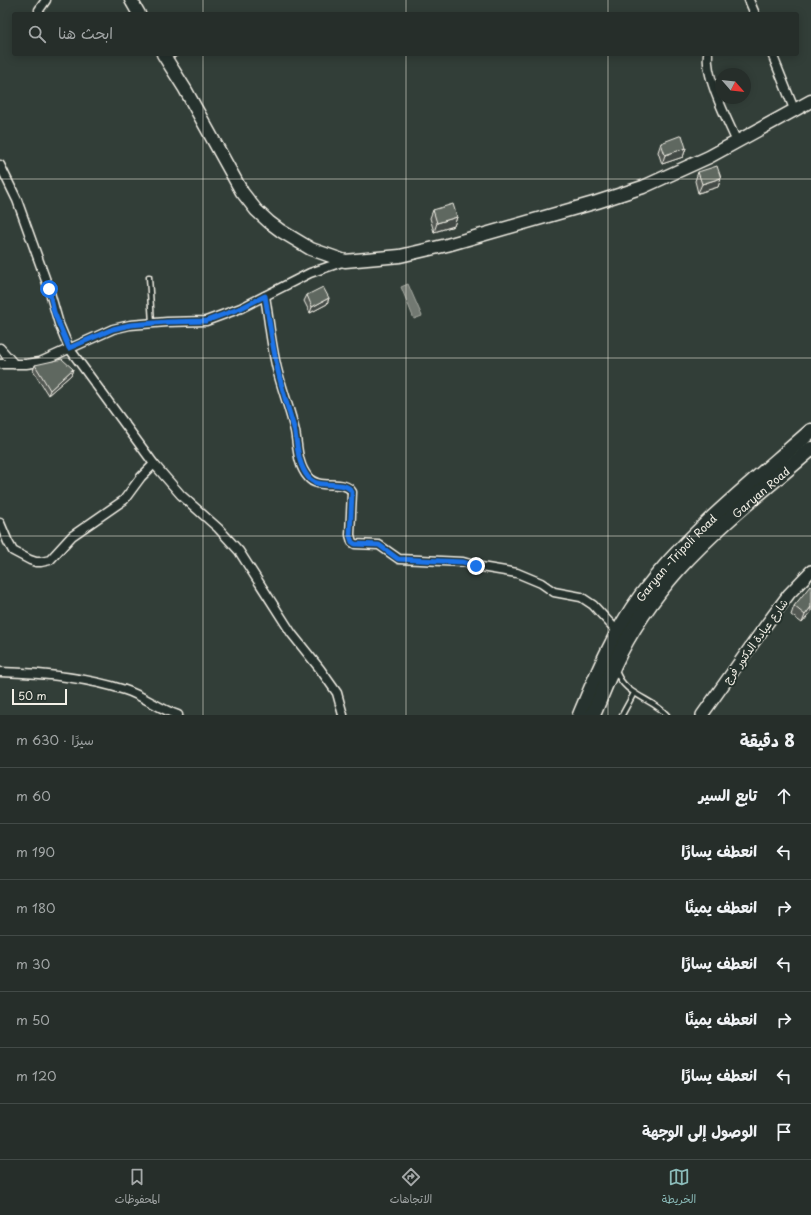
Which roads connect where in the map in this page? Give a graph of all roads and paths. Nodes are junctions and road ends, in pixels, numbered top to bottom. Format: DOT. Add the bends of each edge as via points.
graph roads {
  1 [pos="46,0"];
  2 [pos="131,0"];
  3 [pos="750,0"];
  4 [pos="39,10"];
  5 [pos="138,12"];
  6 [pos="754,12"];
  7 [pos="164,56"];
  8 [pos="708,56"];
  9 [pos="773,56"];
  10 [pos="811,101"];
  11 [pos="794,109"];
  12 [pos="737,142"];
  13 [pos="0,165"];
  14 [pos="346,261"];
  15 [pos="149,278"];
  16 [pos="265,296"];
  17 [pos="152,323"];
  18 [pos="0,348"];
  19 [pos="69,348"];
  20 [pos="0,364"];
  21 [pos="14,364"];
  22 [pos="811,431"];
  23 [pos="811,449"];
  24 [pos="154,464"];
  25 [pos="0,523"];
  26 [pos="811,571"];
  27 [pos="618,632"];
  28 [pos="615,664"];
  29 [pos="0,672"];
  30 [pos="634,693"];
  31 [pos="178,715"];
  32 [pos="343,715"];
  33 [pos="580,715"];
  34 [pos="593,715"];
  35 [pos="622,715"];
  36 [pos="667,715"];
  37 [pos="702,715"];
  1 -- 4 [label="street"];
  2 -- 5 [label="main road"];
  3 -- 6 [label="street"];
  7 -- 14 [label="main road" via="242,192 256,210 281,231 311,249"];
  8 -- 12 [label="street" via="710,79"];
  9 -- 11 [label="street"];
  10 -- 11 [label="main road"];
  11 -- 12 [label="main road"];
  12 -- 14 [label="main road" via="643,187 603,200 474,238 400,256"];
  13 -- 19 [label="street" via="16,200 49,289 58,324"];
  14 -- 16 [label="street" via="310,273"];
  15 -- 17 [label="lane"];
  16 -- 17 [label="street" via="206,321"];
  16 -- 27 [label="street" via="277,367 294,430 298,458 307,476 314,482 346,486 352,492 352,542 379,545 398,559 463,562 517,573 546,585 554,592 589,601"];
  17 -- 19 [label="street" via="113,329"];
  18 -- 21 [label="street"];
  19 -- 21 [label="street" via="40,362"];
  19 -- 24 [label="street"];
  20 -- 21 [label="street"];
  22 -- 27 [label="highway, Garyan -Tripoli Road" via="702,528 668,562 640,597"];
  23 -- 28 [label="highway, Garyan Road" via="710,537 678,569 651,604"];
  24 -- 25 [label="street" via="124,500 72,536 50,560 36,562 14,551"];
  24 -- 32 [label="street" via="181,495 239,551 292,634 337,693"];
  26 -- 37 [label="main road, شارع عيادة الدكتور فرج" via="789,594"];
  27 -- 33 [label="highway, Garyan -Tripoli Road"];
  28 -- 30 [label="lane" via="618,678"];
  28 -- 34 [label="highway, Garyan Road"];
  29 -- 31 [label="street" via="25,672 99,683 142,696 160,708"];
  30 -- 35 [label="lane"];
  30 -- 36 [label="lane"];
}
